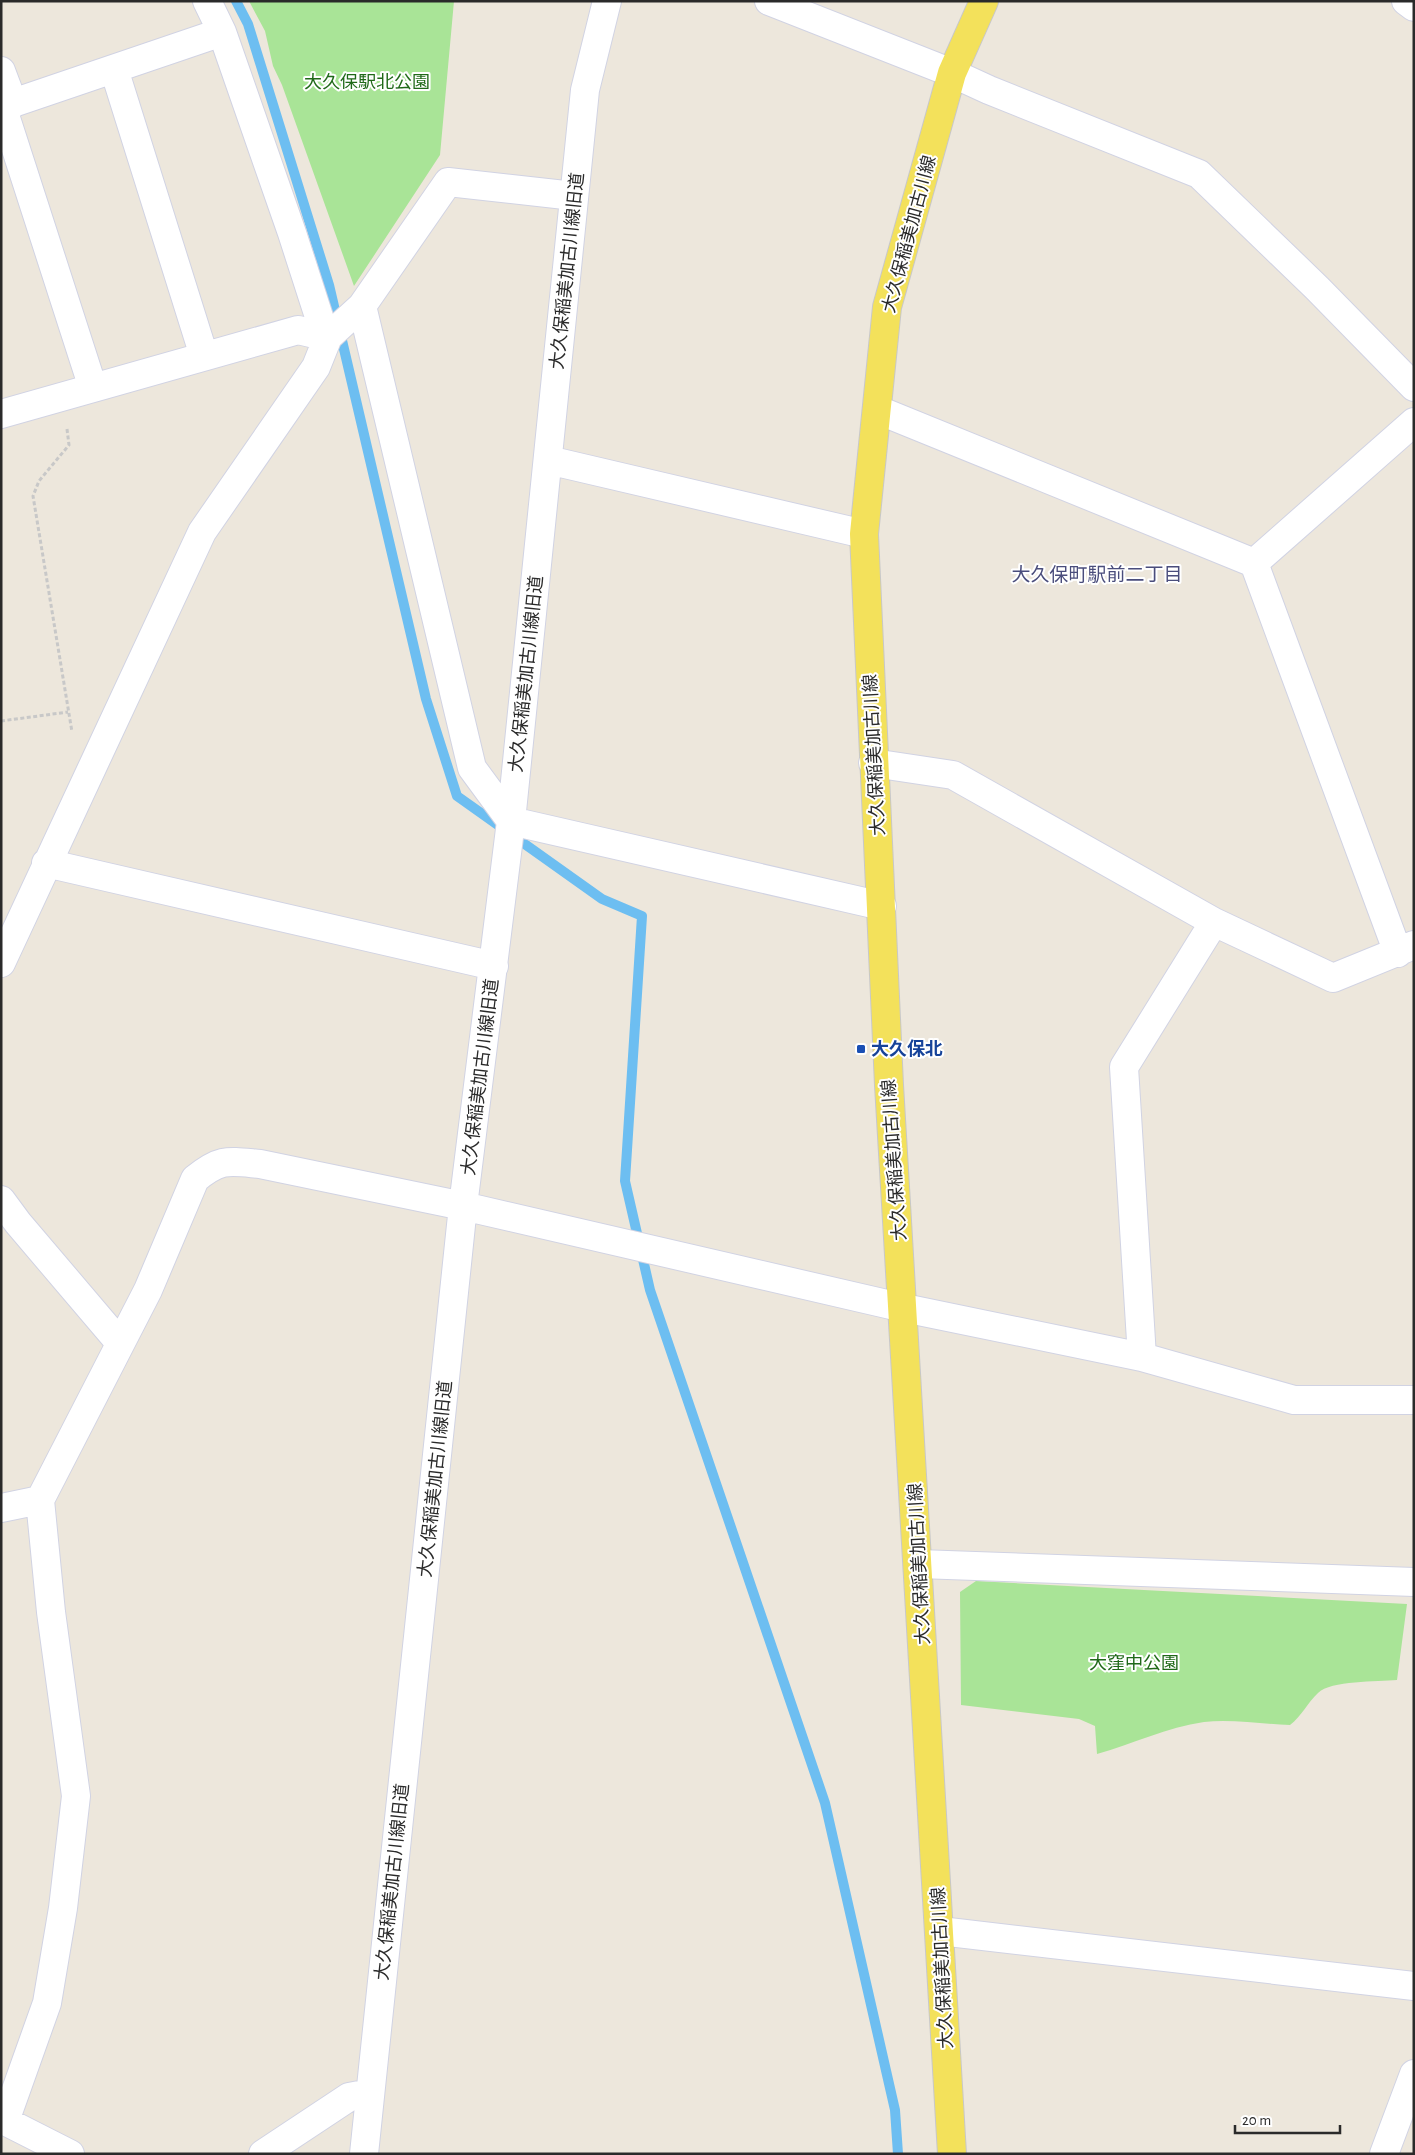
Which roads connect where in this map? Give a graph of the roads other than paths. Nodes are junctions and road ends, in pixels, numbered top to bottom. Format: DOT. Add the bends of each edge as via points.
graph roads {
  1 [pos="207,1"];
  2 [pos="607,1"];
  3 [pos="769,1"];
  4 [pos="984,1"];
  5 [pos="1406,1"];
  6 [pos="1414,7"];
  7 [pos="222,32"];
  8 [pos="114,69"];
  9 [pos="1,71"];
  10 [pos="952,72"];
  11 [pos="13,103"];
  12 [pos="574,196"];
  13 [pos="362,306"];
  14 [pos="328,337"];
  15 [pos="204,356"];
  16 [pos="1414,387"];
  17 [pos="93,388"];
  18 [pos="878,410"];
  19 [pos="1,414"];
  20 [pos="1414,422"];
  21 [pos="548,460"];
  22 [pos="864,534"];
  23 [pos="1254,563"];
  24 [pos="873,763"];
  25 [pos="511,821"];
  26 [pos="46,863"];
  27 [pos="882,906"];
  28 [pos="1214,922"];
  29 [pos="10,923"];
  30 [pos="1406,949"];
  31 [pos="1,963"];
  32 [pos="494,966"];
  33 [pos="1,1200"];
  34 [pos="463,1206"];
  35 [pos="904,1308"];
  36 [pos="120,1343"];
  37 [pos="1142,1357"];
  38 [pos="1414,1400"];
  39 [pos="40,1500"];
  40 [pos="1,1508"];
  41 [pos="919,1564"];
  42 [pos="1414,1582"];
  43 [pos="940,1931"];
  44 [pos="1414,1986"];
  45 [pos="1414,2074"];
  46 [pos="370,2093"];
  47 [pos="3,2122"];
  48 [pos="70,2154"];
  49 [pos="263,2154"];
  50 [pos="364,2154"];
  51 [pos="952,2154"];
  52 [pos="1384,2154"];
  1 -- 7 [label="street"];
  2 -- 12 [label="street, 大久保稲美加古川線旧道" via="585,90"];
  3 -- 10 [label="street"];
  4 -- 10 [label="main road, 大久保稲美加古川線"];
  5 -- 6 [label="street"];
  7 -- 8 [label="street"];
  7 -- 14 [label="street" via="320,322"];
  8 -- 11 [label="street"];
  8 -- 15 [label="street"];
  9 -- 11 [label="street"];
  10 -- 16 [label="street" via="1199,174"];
  10 -- 18 [label="main road, 大久保稲美加古川線" via="887,308"];
  11 -- 17 [label="street" via="4,112"];
  12 -- 13 [label="street" via="448,182"];
  12 -- 21 [label="street, 大久保稲美加古川線旧道"];
  13 -- 14 [label="street"];
  13 -- 25 [label="street" via="472,768"];
  14 -- 15 [label="street" via="298,330"];
  14 -- 26 [label="street" via="316,367 202,532"];
  15 -- 17 [label="street"];
  17 -- 19 [label="street"];
  18 -- 22 [label="main road, 大久保稲美加古川線"];
  18 -- 23 [label="street"];
  20 -- 23 [label="street"];
  21 -- 22 [label="street"];
  21 -- 25 [label="street, 大久保稲美加古川線旧道"];
  22 -- 24 [label="main road, 大久保稲美加古川線"];
  23 -- 30 [label="street"];
  24 -- 27 [label="main road, 大久保稲美加古川線"];
  24 -- 28 [label="street" via="953,775"];
  25 -- 27 [label="street"];
  25 -- 32 [label="street, 大久保稲美加古川線旧道"];
  26 -- 29 [label="street"];
  26 -- 32 [label="street"];
  27 -- 35 [label="main road, 大久保稲美加古川線" via="889,1085"];
  28 -- 30 [label="street" via="1333,978"];
  28 -- 37 [label="street" via="1124,1066"];
  29 -- 31 [label="street"];
  32 -- 34 [label="street, 大久保稲美加古川線旧道"];
  33 -- 36 [label="street"];
  34 -- 35 [label="street"];
  34 -- 36 [label="street" via="260,1164 227,1161 209,1168 195,1179 148,1290"];
  34 -- 46 [label="street, 大久保稲美加古川線旧道"];
  35 -- 37 [label="street"];
  35 -- 41 [label="main road, 大久保稲美加古川線"];
  36 -- 39 [label="street"];
  37 -- 38 [label="street" via="1294,1400"];
  39 -- 40 [label="street"];
  39 -- 47 [label="street" via="51,1612 76,1796 63,1908 47,2003"];
  41 -- 42 [label="street"];
  41 -- 43 [label="main road, 大久保稲美加古川線"];
  43 -- 44 [label="street"];
  43 -- 51 [label="main road, 大久保稲美加古川線"];
  45 -- 52 [label="street"];
  46 -- 49 [label="street" via="349,2097"];
  46 -- 50 [label="street, 大久保稲美加古川線旧道"];
  47 -- 48 [label="street"];
}
